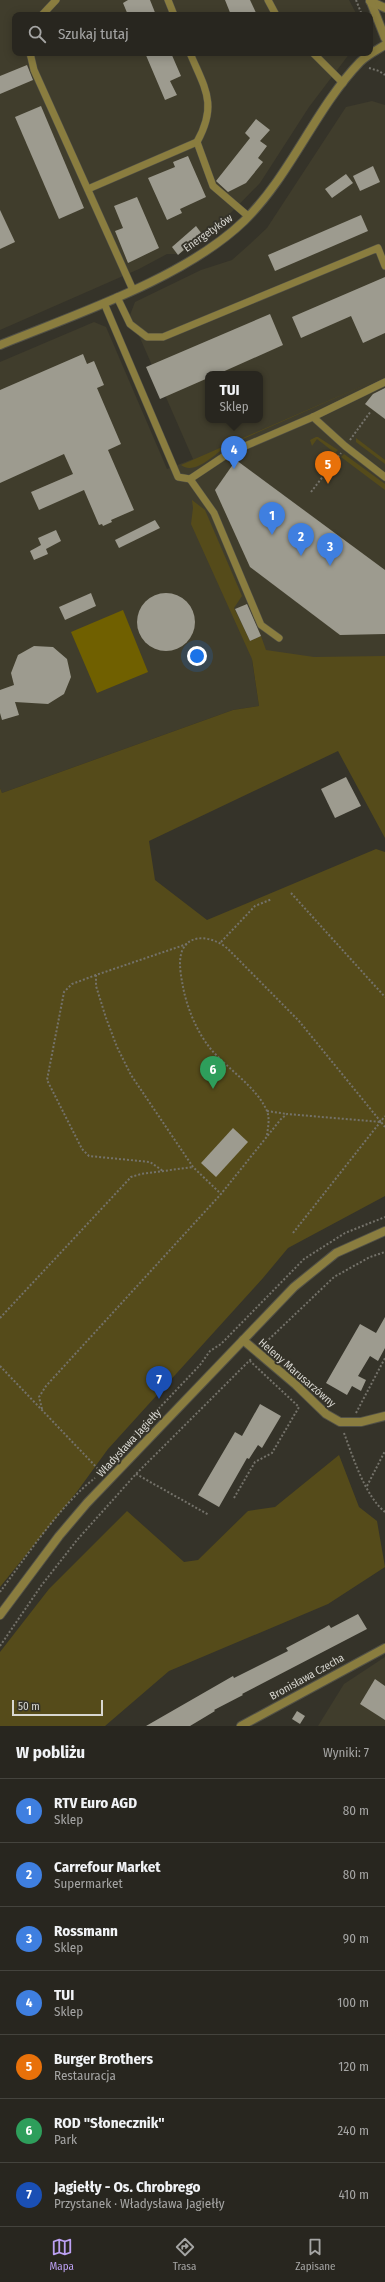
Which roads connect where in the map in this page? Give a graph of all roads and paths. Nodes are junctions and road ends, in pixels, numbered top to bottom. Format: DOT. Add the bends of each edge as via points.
graph roads {
  1 [pos="56,0"];
  2 [pos="168,0"];
  3 [pos="268,0"];
  4 [pos="356,0"];
  5 [pos="370,1"];
  6 [pos="385,8"];
  7 [pos="45,12"];
  8 [pos="173,12"];
  9 [pos="274,12"];
  10 [pos="361,12"];
  11 [pos="385,38"];
  12 [pos="385,45"];
  13 [pos="373,53"];
  14 [pos="31,56"];
  15 [pos="191,56"];
  16 [pos="316,56"];
  17 [pos="369,56"];
  18 [pos="369,69"];
  19 [pos="385,75"];
  20 [pos="343,83"];
  21 [pos="197,142"];
  22 [pos="88,189"];
  23 [pos="248,216"];
  24 [pos="385,266"];
  25 [pos="133,290"];
  26 [pos="117,297"];
  27 [pos="104,302"];
  28 [pos="0,345"];
  29 [pos="385,382"];
  30 [pos="313,417"];
  31 [pos="385,477"];
  32 [pos="190,479"];
  33 [pos="280,638"];
  34 [pos="291,893"];
  35 [pos="272,899"];
  36 [pos="221,942"];
  37 [pos="187,944"];
  38 [pos="96,975"];
  39 [pos="385,997"];
  40 [pos="267,1111"];
  41 [pos="287,1114"];
  42 [pos="385,1116"];
  43 [pos="381,1122"];
  44 [pos="385,1127"];
  45 [pos="268,1135"];
  46 [pos="193,1167"];
  47 [pos="163,1171"];
  48 [pos="221,1194"];
  49 [pos="385,1231"];
  50 [pos="293,1233"];
  51 [pos="385,1252"];
  52 [pos="0,1318"];
  53 [pos="243,1340"];
  54 [pos="257,1352"];
  55 [pos="385,1358"];
  56 [pos="250,1361"];
  57 [pos="0,1366"];
  58 [pos="42,1410"];
  59 [pos="355,1414"];
  60 [pos="385,1416"];
  61 [pos="344,1433"];
  62 [pos="385,1451"];
  63 [pos="102,1472"];
  64 [pos="136,1474"];
  65 [pos="367,1486"];
  66 [pos="234,1498"];
  67 [pos="385,1512"];
  68 [pos="209,1515"];
  69 [pos="0,1615"];
  70 [pos="0,1646"];
  71 [pos="385,1648"];
  72 [pos="240,1726"];
  1 -- 7 [label="lane"];
  2 -- 8 [label="lane"];
  3 -- 9 [label="lane"];
  4 -- 10 [label="path"];
  5 -- 6 [label="street"];
  5 -- 11 [label="street"];
  12 -- 13 [label="street, Energetyków"];
  14 -- 22 [label="lane" via="34,70"];
  15 -- 21 [label="lane" via="208,102 207,125"];
  16 -- 20 [label="lane"];
  17 -- 20 [label="street, Energetyków"];
  18 -- 19 [label="path"];
  20 -- 23 [label="street, Energetyków" via="271,188"];
  21 -- 22 [label="lane"];
  21 -- 23 [label="lane" via="213,186"];
  22 -- 25 [label="lane"];
  23 -- 25 [label="street, Energetyków" via="202,253"];
  24 -- 26 [label="lane" via="378,248 163,337 147,337 130,324"];
  25 -- 26 [label="street, Energetyków"];
  26 -- 27 [label="street, Energetyków"];
  27 -- 28 [label="street, Energetyków"];
  27 -- 32 [label="lane" via="178,477"];
  29 -- 30 [label="lane"];
  30 -- 31 [label="lane"];
  30 -- 32 [label="lane" via="229,453"];
  32 -- 33 [label="lane" via="214,513 261,625"];
  34 -- 39 [label="path"];
  35 -- 36 [label="path" via="256,906"];
  36 -- 37 [label="path" via="209,937"];
  36 -- 43 [label="path" via="299,1021"];
  37 -- 38 [label="path"];
  37 -- 40 [label="path" via="182,951 180,962 183,988 198,1031 210,1048 259,1099"];
  38 -- 46 [label="path" via="96,986 117,1046 131,1075"];
  38 -- 47 [label="path" via="72,984 64,992 47,1080 82,1148 89,1156 150,1162"];
  40 -- 41 [label="path"];
  40 -- 45 [label="path"];
  41 -- 43 [label="path"];
  41 -- 45 [label="path"];
  42 -- 43 [label="path"];
  43 -- 44 [label="path"];
  43 -- 50 [label="path"];
  45 -- 48 [label="path"];
  46 -- 47 [label="path"];
  46 -- 48 [label="path"];
  47 -- 52 [label="path" via="131,1177"];
  48 -- 58 [label="path" via="46,1386 39,1397"];
  49 -- 53 [label="street, Władysława Jagiełły" via="336,1253 294,1287"];
  51 -- 54 [label="path" via="370,1257 334,1277"];
  53 -- 54 [label="street, Heleny Marusarzówny"];
  53 -- 69 [label="street, Władysława Jagiełły" via="87,1503 36,1565"];
  54 -- 56 [label="path"];
  54 -- 60 [label="street, Heleny Marusarzówny" via="326,1414 340,1422 361,1422"];
  55 -- 59 [label="path"];
  56 -- 64 [label="path"];
  56 -- 66 [label="path" via="299,1406 272,1453 255,1462"];
  57 -- 58 [label="path"];
  58 -- 63 [label="path"];
  61 -- 65 [label="path"];
  62 -- 65 [label="path"];
  64 -- 68 [label="path"];
  64 -- 70 [label="path" via="41,1586"];
  65 -- 67 [label="path" via="375,1503"];
  71 -- 72 [label="street, Bronisława Czecha"];
}
